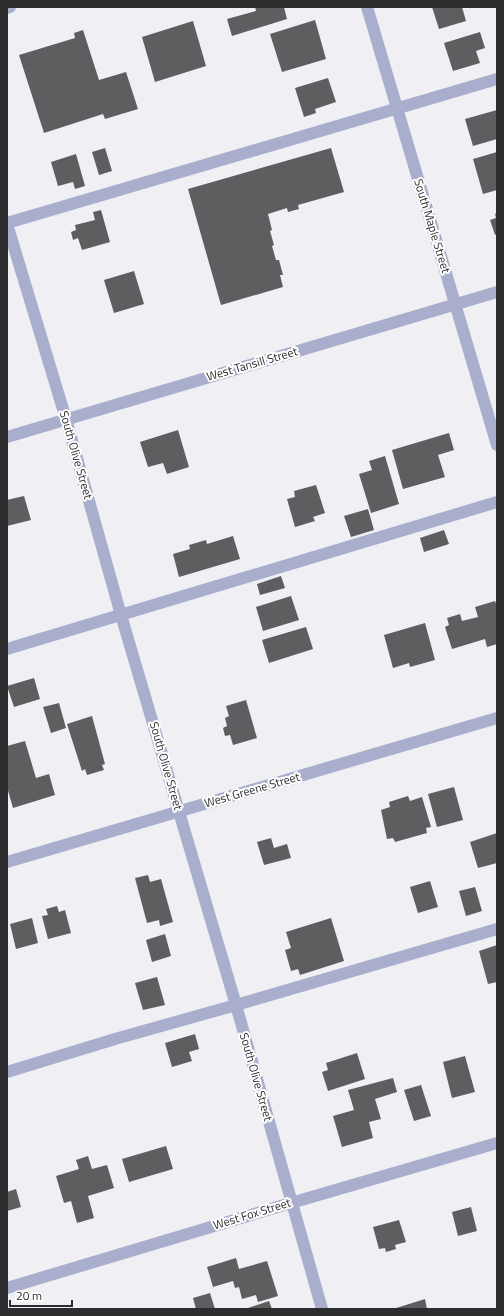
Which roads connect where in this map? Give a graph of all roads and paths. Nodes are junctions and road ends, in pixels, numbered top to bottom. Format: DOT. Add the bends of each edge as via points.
graph roads {
  1 [pos="10,7"];
  2 [pos="367,7"];
  3 [pos="7,8"];
  4 [pos="497,79"];
  5 [pos="397,109"];
  6 [pos="7,224"];
  7 [pos="497,292"];
  8 [pos="456,304"];
  9 [pos="66,419"];
  10 [pos="7,437"];
  11 [pos="497,445"];
  12 [pos="497,502"];
  13 [pos="121,615"];
  14 [pos="7,649"];
  15 [pos="497,718"];
  16 [pos="179,811"];
  17 [pos="7,862"];
  18 [pos="497,929"];
  19 [pos="236,1005"];
  20 [pos="7,1072"];
  21 [pos="497,1143"];
  22 [pos="290,1203"];
  23 [pos="7,1288"];
  24 [pos="322,1309"];
  1 -- 3 [label="street"];
  2 -- 5 [label="street, South Maple Street"];
  4 -- 5 [label="street"];
  5 -- 6 [label="street" via="172,173"];
  5 -- 8 [label="street, South Maple Street"];
  6 -- 9 [label="street, South Olive Street"];
  7 -- 8 [label="street, West Tansill Street"];
  8 -- 9 [label="street, West Tansill Street"];
  8 -- 11 [label="street, South Maple Street"];
  9 -- 10 [label="street, West Tansill Street"];
  9 -- 13 [label="street, South Olive Street"];
  12 -- 13 [label="street"];
  13 -- 14 [label="street"];
  13 -- 16 [label="street, South Olive Street"];
  15 -- 16 [label="street, West Greene Street"];
  16 -- 17 [label="street, West Greene Street"];
  16 -- 19 [label="street, South Olive Street"];
  18 -- 19 [label="street"];
  19 -- 20 [label="street"];
  19 -- 22 [label="street, South Olive Street"];
  21 -- 22 [label="street, West Fox Street"];
  22 -- 23 [label="street, West Fox Street"];
  22 -- 24 [label="street, South Olive Street"];
}
